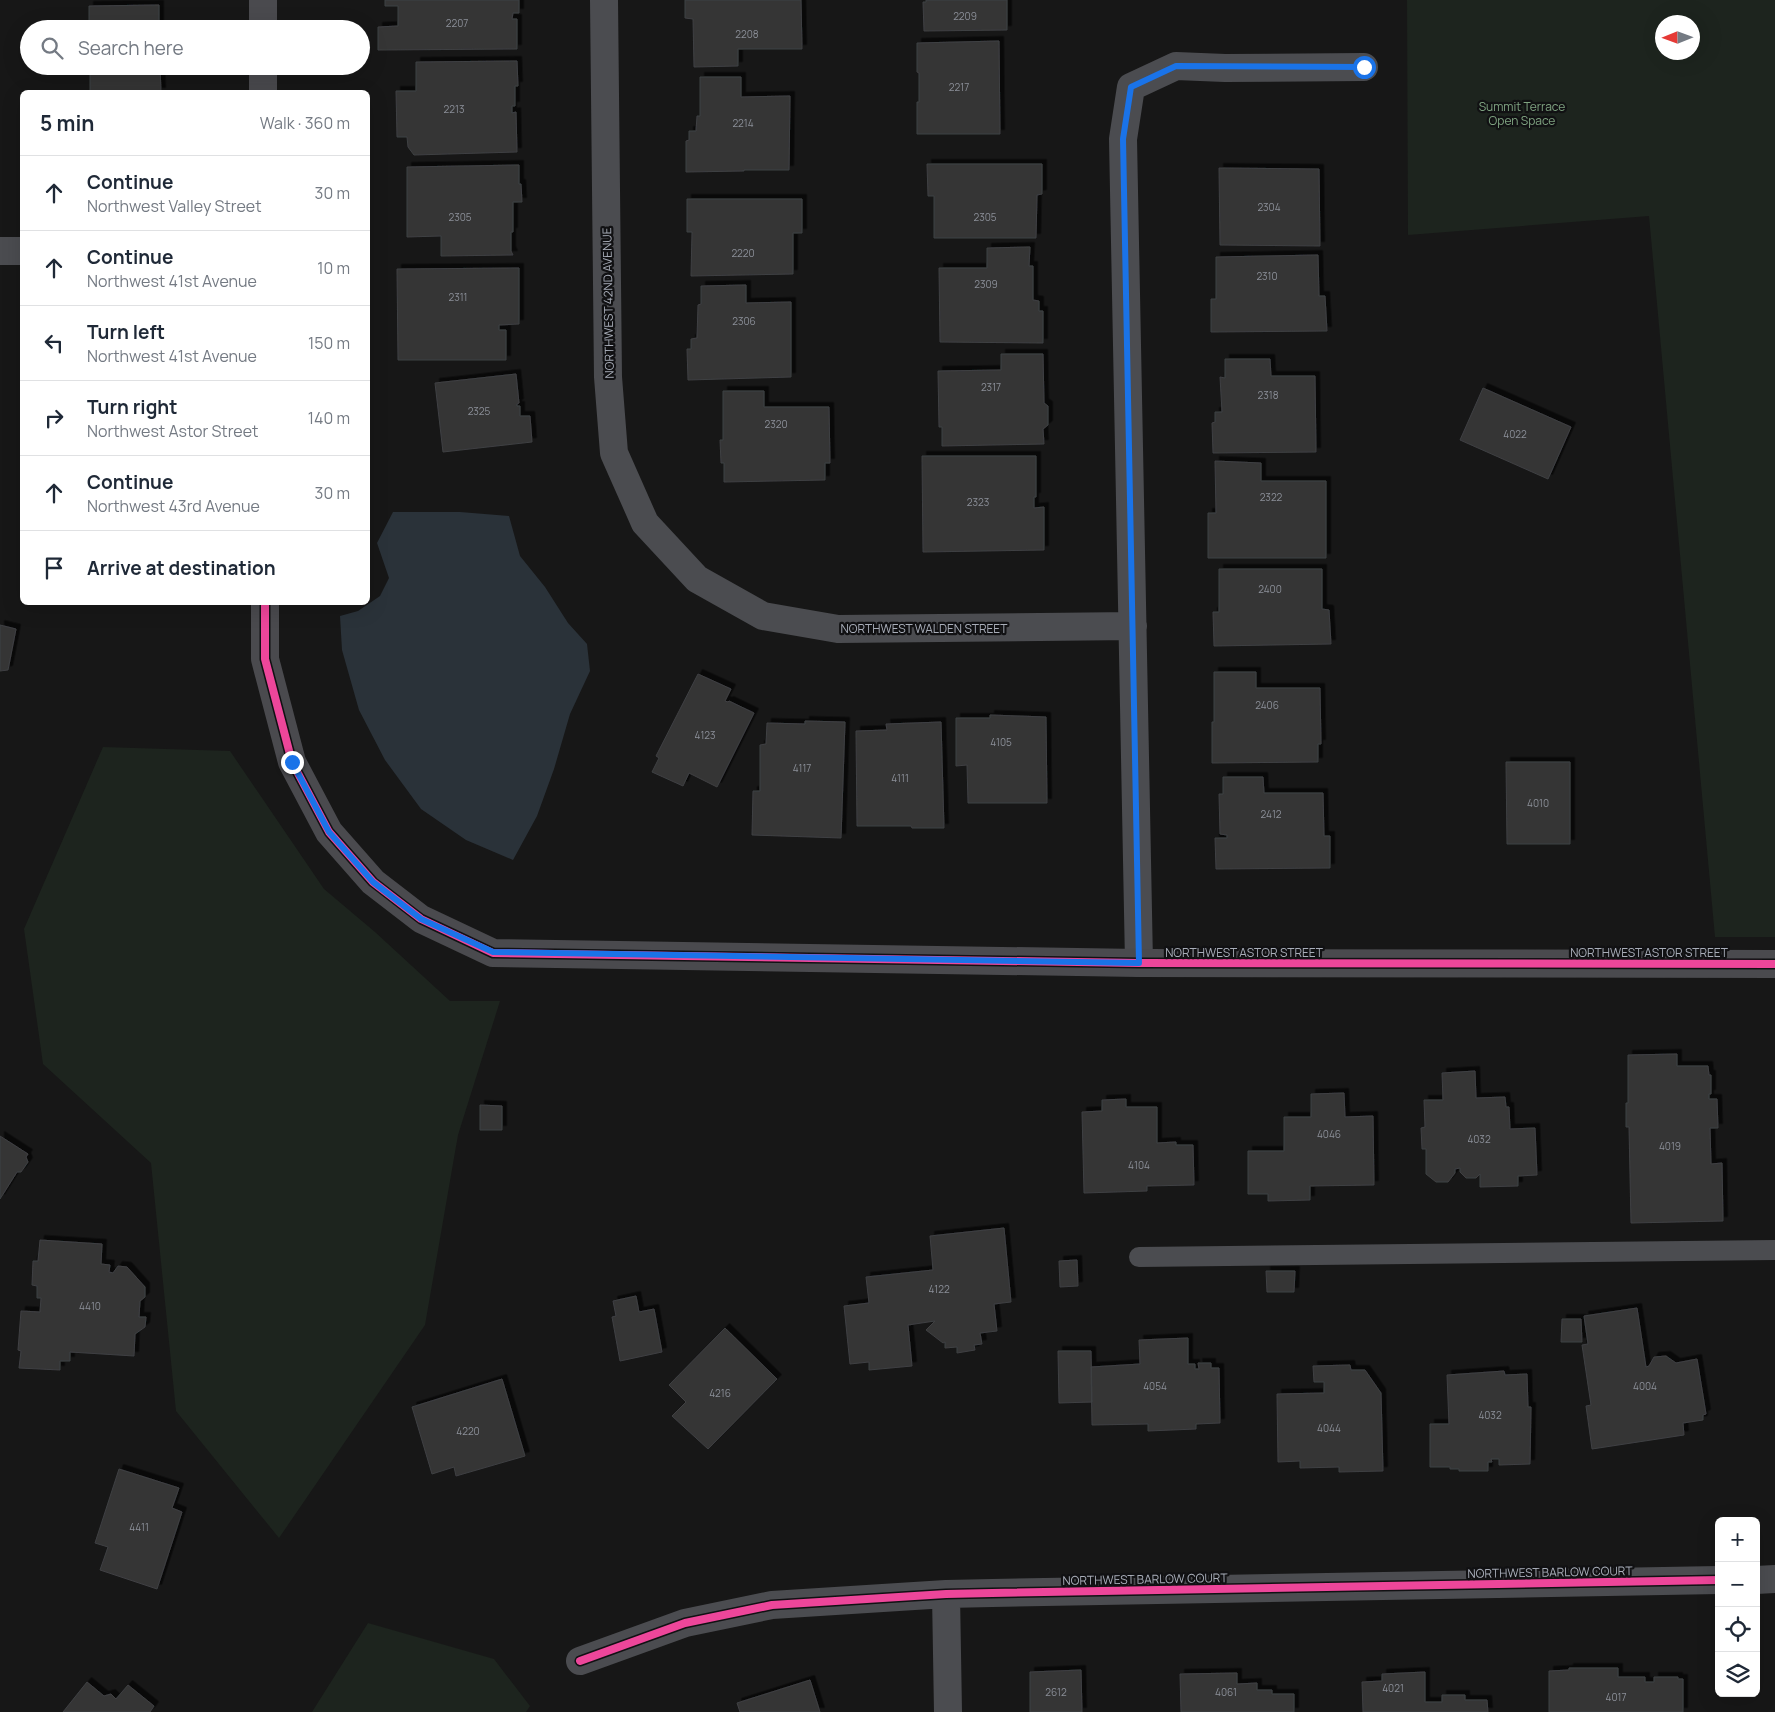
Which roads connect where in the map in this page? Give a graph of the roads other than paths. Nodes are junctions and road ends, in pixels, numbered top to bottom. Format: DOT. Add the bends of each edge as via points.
graph roads {
  1 [pos="263,0"];
  2 [pos="604,0"];
  3 [pos="263,20"];
  4 [pos="1364,67"];
  5 [pos="263,75"];
  6 [pos="263,90"];
  7 [pos="20,250"];
  8 [pos="0,251"];
  9 [pos="697,579"];
  10 [pos="265,605"];
  11 [pos="1133,626"];
  12 [pos="1139,963"];
  13 [pos="1775,964"];
  14 [pos="1775,1250"];
  15 [pos="1139,1257"];
  16 [pos="1715,1580"];
  17 [pos="1760,1580"];
  18 [pos="1775,1580"];
  19 [pos="946,1594"];
  20 [pos="580,1661"];
  21 [pos="948,1712"];
  1 -- 3 [label="street"];
  2 -- 9 [label="street, NORTHWEST 42ND AVENUE" via="608,377 614,453 645,523"];
  4 -- 11 [label="street" via="1176,66 1131,87 1123,139"];
  5 -- 6 [label="street"];
  7 -- 8 [label="street"];
  9 -- 11 [label="street, NORTHWEST WALDEN STREET" via="763,616 838,629"];
  10 -- 12 [label="street, NORTHWEST ASTOR STREET" via="265,659 292,762 329,832 373,882 421,919 493,952"];
  11 -- 12 [label="street"];
  12 -- 13 [label="street, NORTHWEST ASTOR STREET"];
  14 -- 15 [label="lane"];
  16 -- 19 [label="street, NORTHWEST BARLOW COURT"];
  17 -- 18 [label="street"];
  19 -- 20 [label="street, NORTHWEST BARLOW COURT" via="772,1605 685,1623"];
  19 -- 21 [label="street"];
}
